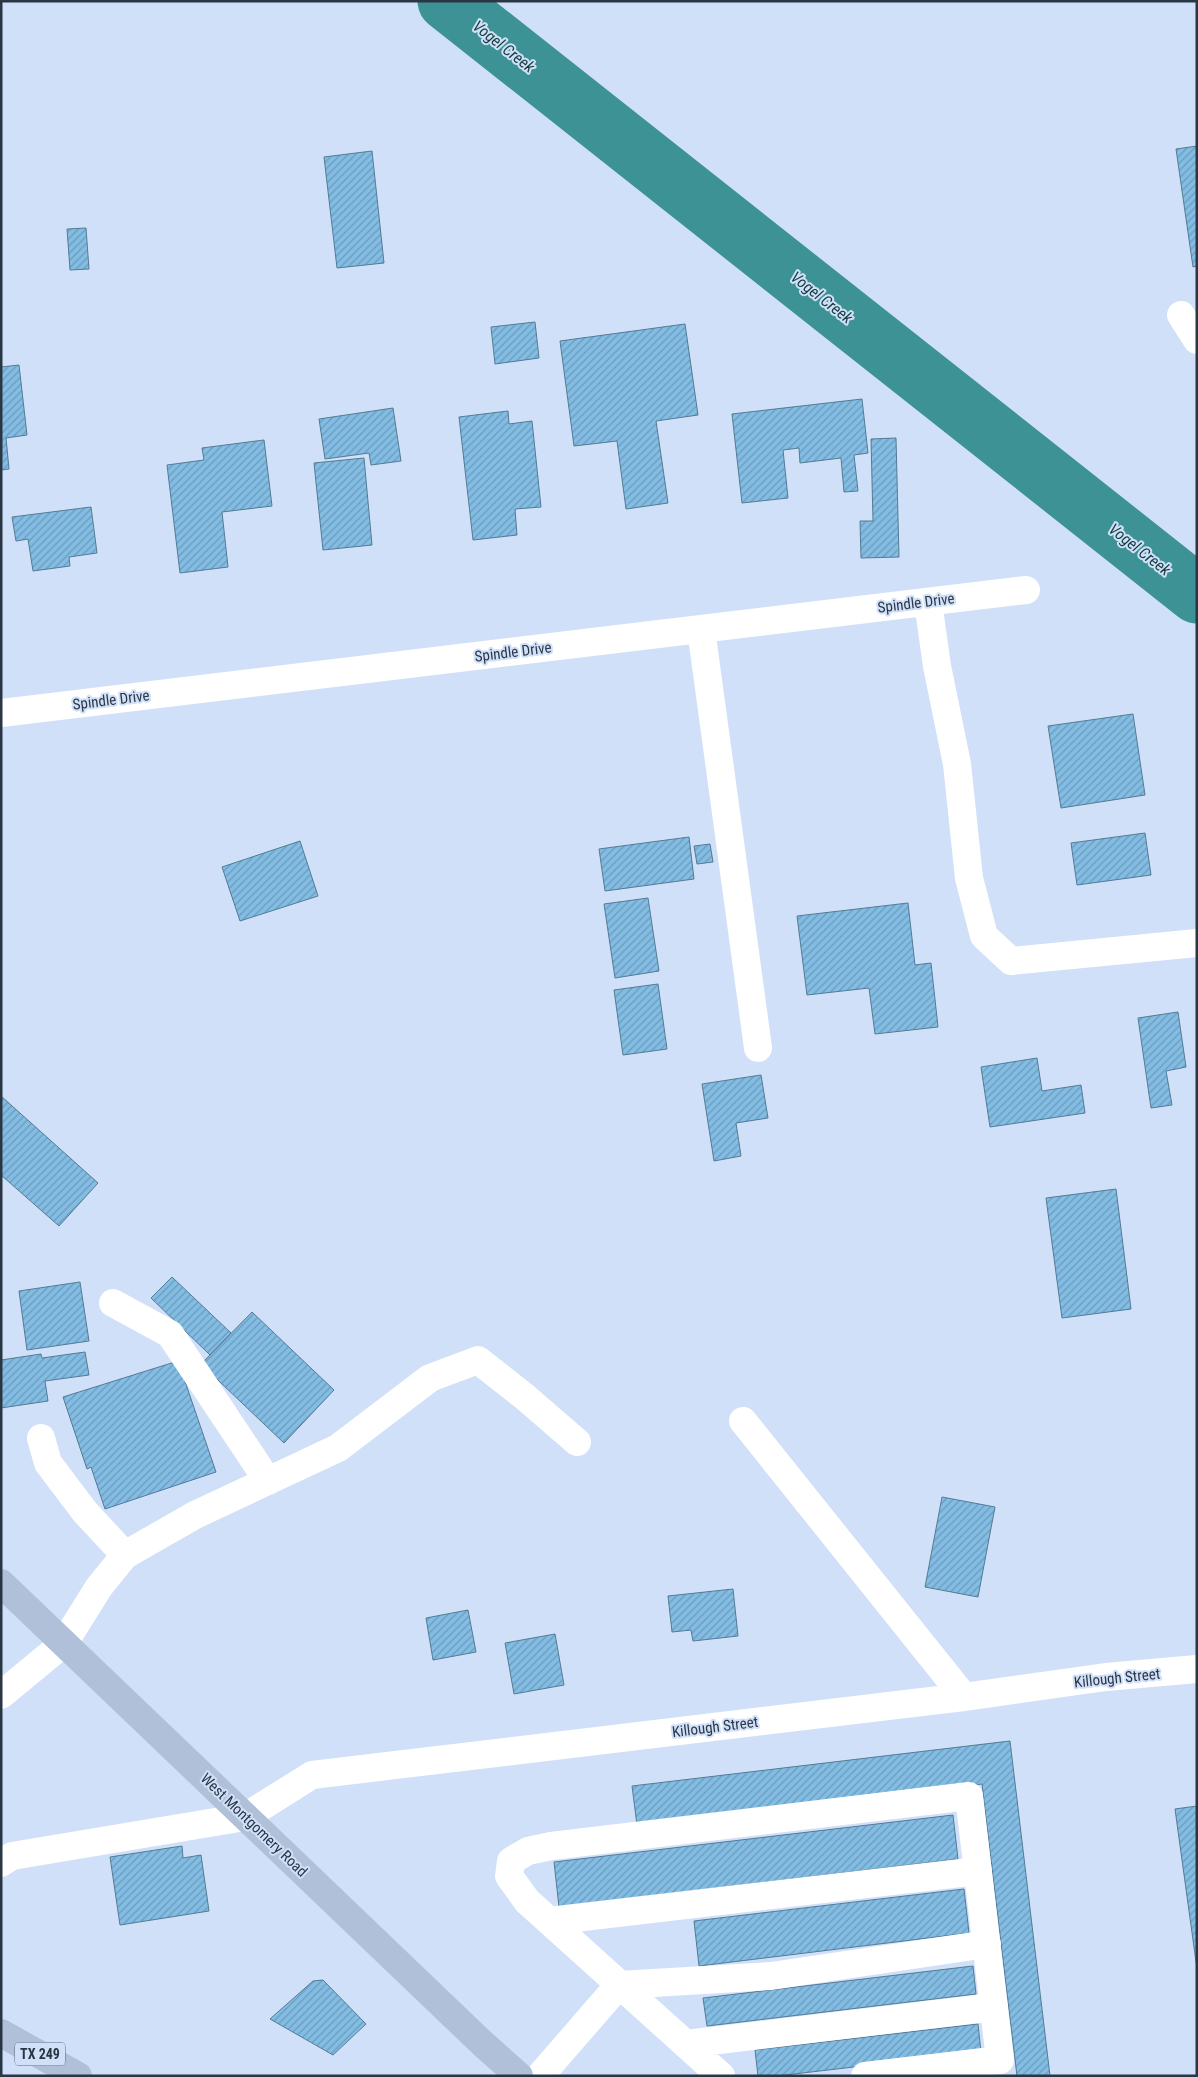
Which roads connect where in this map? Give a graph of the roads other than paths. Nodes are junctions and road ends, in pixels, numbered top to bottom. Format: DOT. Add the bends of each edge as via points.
graph roads {
  1 [pos="1181,315"];
  2 [pos="1197,340"];
  3 [pos="1026,590"];
  4 [pos="928,602"];
  5 [pos="701,629"];
  6 [pos="1,713"];
  7 [pos="1197,943"];
  8 [pos="758,1048"];
  9 [pos="113,1303"];
  10 [pos="743,1421"];
  11 [pos="41,1438"];
  12 [pos="577,1442"];
  13 [pos="268,1481"];
  14 [pos="125,1554"];
  15 [pos="1,1583"];
  16 [pos="64,1643"];
  17 [pos="1197,1669"];
  18 [pos="1,1694"];
  19 [pos="964,1697"];
  20 [pos="245,1817"];
  21 [pos="5,1856"];
  22 [pos="978,1871"];
  23 [pos="549,1921"];
  24 [pos="986,1944"];
  25 [pos="619,1985"];
  26 [pos="994,2007"];
  27 [pos="1,2033"];
  28 [pos="482,2043"];
  29 [pos="686,2044"];
  30 [pos="78,2076"];
  31 [pos="494,2076"];
  32 [pos="519,2076"];
  33 [pos="540,2076"];
  34 [pos="721,2076"];
  35 [pos="865,2076"];
  1 -- 2 [label="street"];
  3 -- 4 [label="street, Spindle Drive"];
  4 -- 5 [label="street, Spindle Drive"];
  4 -- 7 [label="street" via="957,764 970,878 984,936 1011,961"];
  5 -- 6 [label="street, Spindle Drive"];
  5 -- 8 [label="street"];
  9 -- 13 [label="street" via="170,1334"];
  10 -- 19 [label="street"];
  11 -- 14 [label="street" via="48,1463 84,1512"];
  12 -- 13 [label="street" via="478,1360 430,1378 338,1448"];
  13 -- 14 [label="street" via="195,1515"];
  14 -- 16 [label="street" via="99,1587"];
  15 -- 16 [label="main road, West Montgomery Road"];
  16 -- 18 [label="street"];
  16 -- 20 [label="main road, West Montgomery Road"];
  17 -- 19 [label="street, Killough Street" via="1106,1677"];
  19 -- 20 [label="street, Killough Street" via="312,1775"];
  20 -- 21 [label="street"];
  20 -- 28 [label="main road, West Montgomery Road"];
  22 -- 23 [label="street"];
  22 -- 23 [label="street" via="969,1796 528,1851 511,1861 509,1876 527,1902"];
  22 -- 24 [label="street"];
  23 -- 25 [label="street"];
  24 -- 25 [label="street" via="771,1976"];
  24 -- 26 [label="street"];
  25 -- 29 [label="street"];
  25 -- 33 [label="street"];
  26 -- 29 [label="street"];
  26 -- 35 [label="street" via="1000,2060"];
  27 -- 30 [label="main road, TX 249"];
  28 -- 31 [label="main road, West Montgomery Road"];
  28 -- 32 [label="main road"];
  29 -- 34 [label="street"];
}
